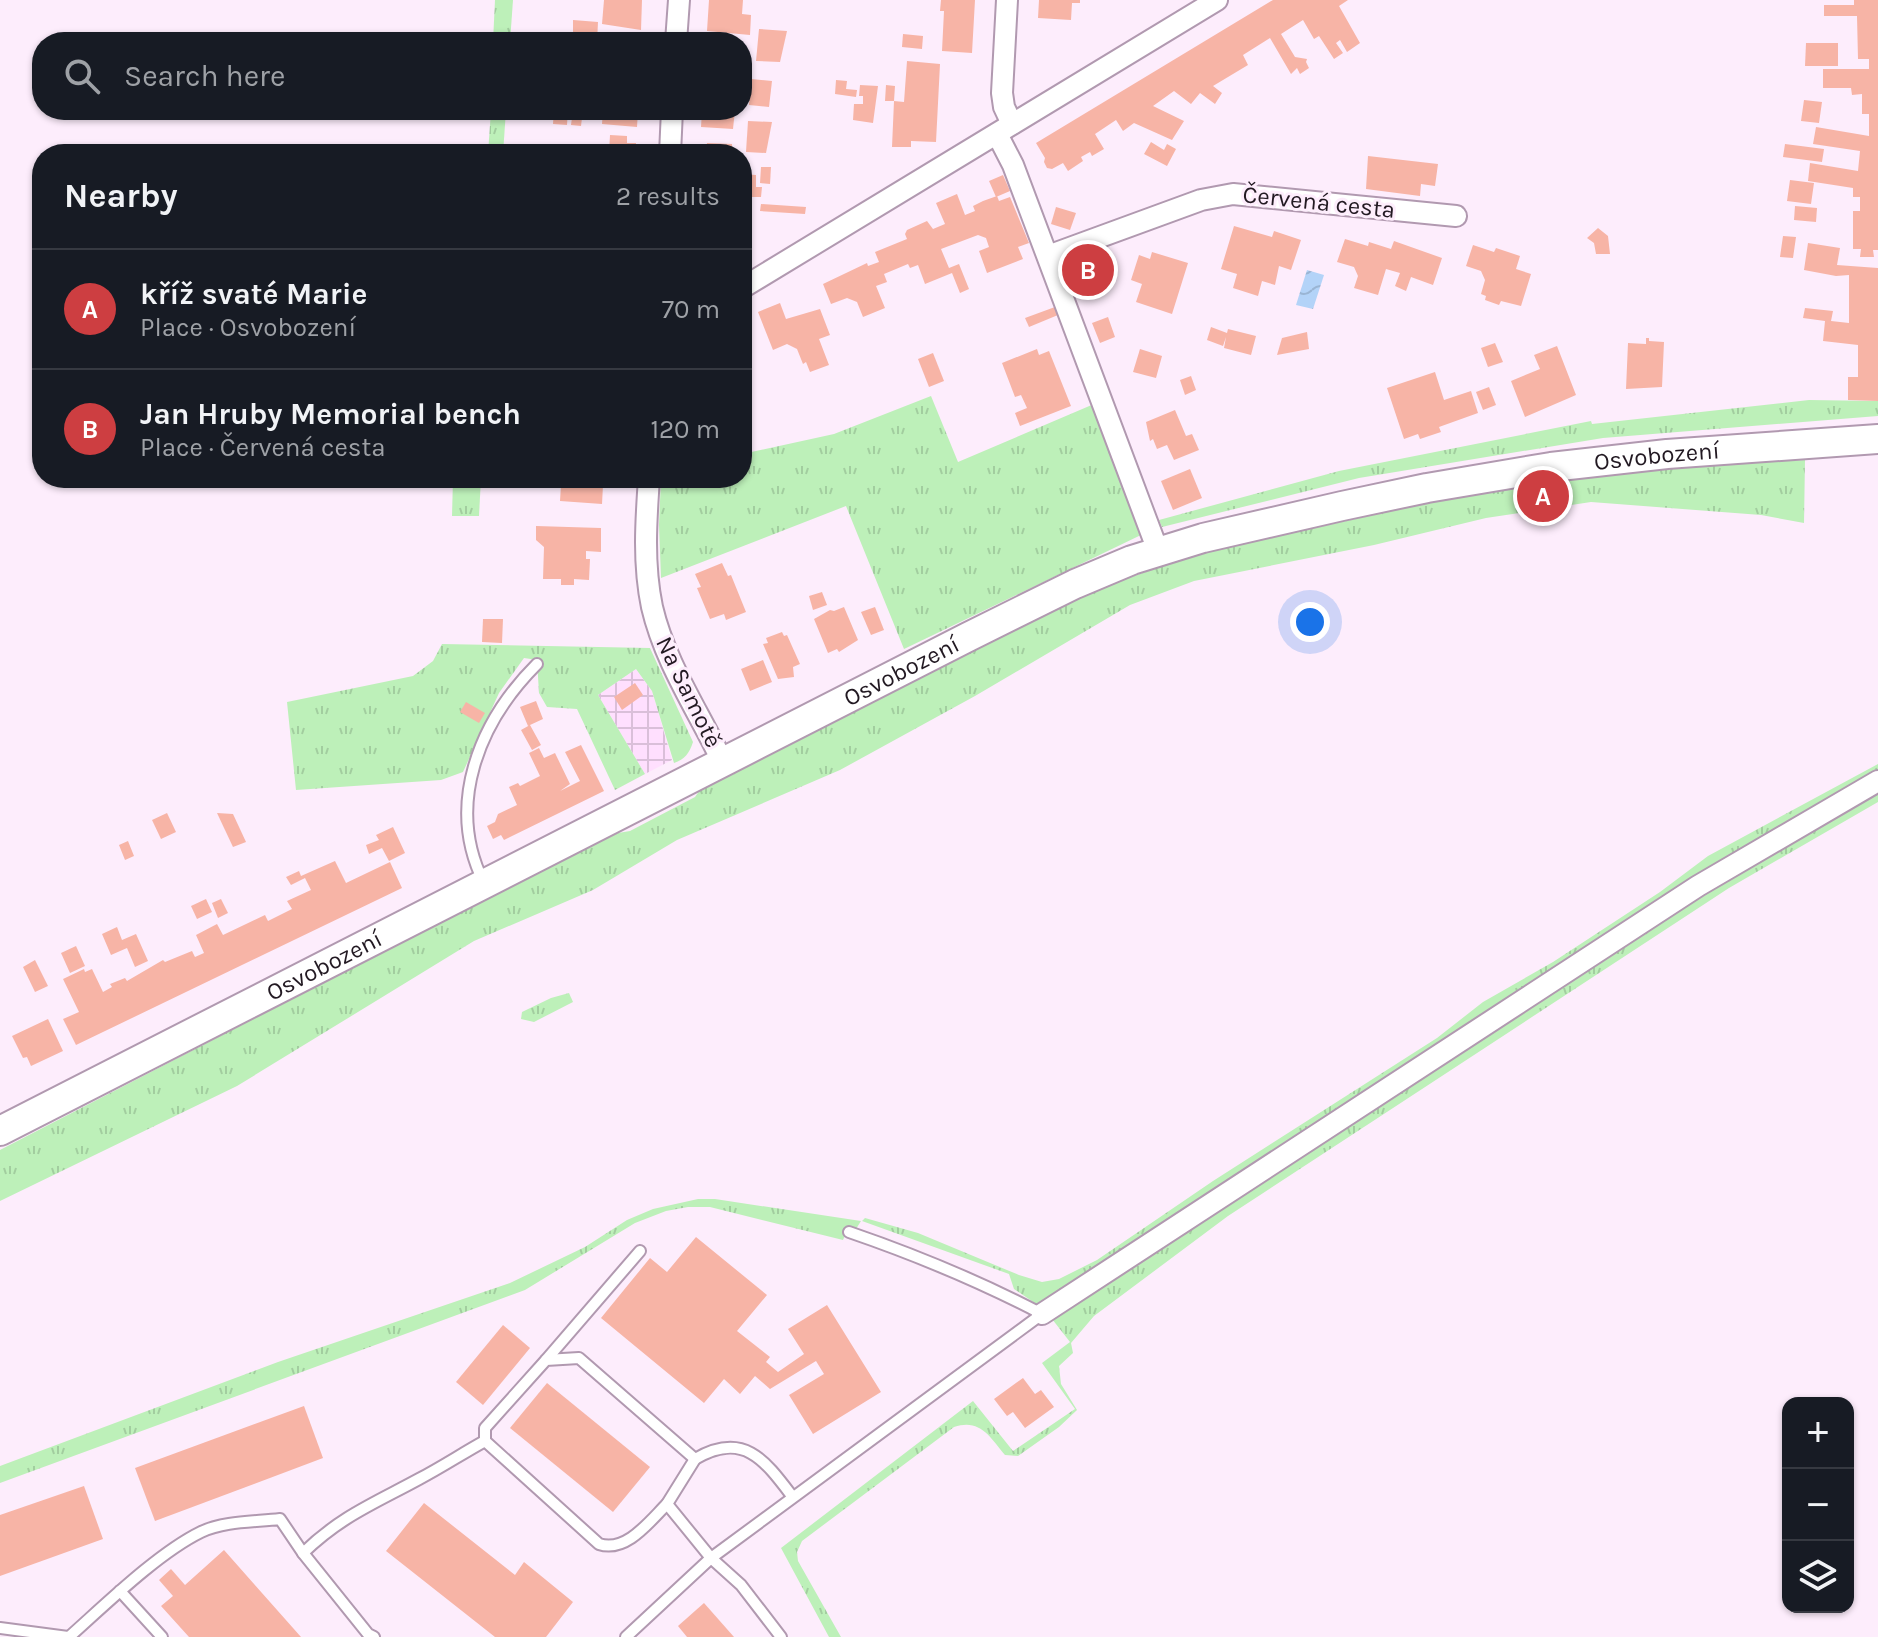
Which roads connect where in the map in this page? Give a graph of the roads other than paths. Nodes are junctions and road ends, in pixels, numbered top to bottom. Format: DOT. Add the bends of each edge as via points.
graph roads {
  1 [pos="679,0"];
  2 [pos="1007,0"];
  3 [pos="1217,0"];
  4 [pos="677,32"];
  5 [pos="672,120"];
  6 [pos="1005,129"];
  7 [pos="670,144"];
  8 [pos="1456,216"];
  9 [pos="1048,256"];
  10 [pos="752,282"];
  11 [pos="1878,439"];
  12 [pos="649,488"];
  13 [pos="1158,551"];
  14 [pos="537,664"];
  15 [pos="723,763"];
  16 [pos="1878,781"];
  17 [pos="485,885"];
  18 [pos="0,1131"];
  19 [pos="849,1232"];
  20 [pos="640,1251"];
  21 [pos="1042,1314"];
  22 [pos="546,1360"];
  23 [pos="485,1441"];
  24 [pos="695,1459"];
  25 [pos="792,1496"];
  26 [pos="667,1504"];
  27 [pos="303,1553"];
  28 [pos="711,1558"];
  29 [pos="120,1591"];
  30 [pos="0,1628"];
  31 [pos="68,1637"];
  32 [pos="162,1637"];
  33 [pos="374,1637"];
  34 [pos="626,1637"];
  35 [pos="781,1637"];
  1 -- 4 [label="street"];
  2 -- 6 [label="street"];
  3 -- 6 [label="street"];
  5 -- 7 [label="street"];
  6 -- 9 [label="street"];
  6 -- 10 [label="street"];
  8 -- 9 [label="street, Červená cesta" via="1233,194 1201,200"];
  9 -- 13 [label="street"];
  11 -- 13 [label="main road, Osvobození" via="1667,454 1488,477"];
  12 -- 15 [label="street, Na Samotě" via="646,561 655,616 670,658"];
  13 -- 15 [label="main road, Osvobození" via="1050,596"];
  14 -- 17 [label="lane" via="500,707 468,789 468,840"];
  15 -- 17 [label="main road, Osvobození"];
  16 -- 21 [label="street" via="1698,886"];
  17 -- 18 [label="main road, Osvobození"];
  19 -- 21 [label="lane" via="990,1286"];
  20 -- 22 [label="lane"];
  21 -- 25 [label="lane"];
  22 -- 23 [label="lane" via="485,1428"];
  22 -- 24 [label="lane" via="579,1358"];
  23 -- 26 [label="lane" via="599,1544 625,1543"];
  23 -- 27 [label="lane" via="363,1507 325,1531"];
  24 -- 25 [label="lane" via="714,1448 746,1450 767,1464"];
  24 -- 26 [label="lane"];
  25 -- 28 [label="lane"];
  26 -- 28 [label="lane"];
  27 -- 29 [label="lane" via="280,1519 229,1524 202,1532"];
  27 -- 33 [label="lane"];
  28 -- 34 [label="lane"];
  28 -- 35 [label="lane" via="741,1585"];
  29 -- 31 [label="lane"];
  29 -- 32 [label="lane"];
  30 -- 31 [label="lane"];
}
